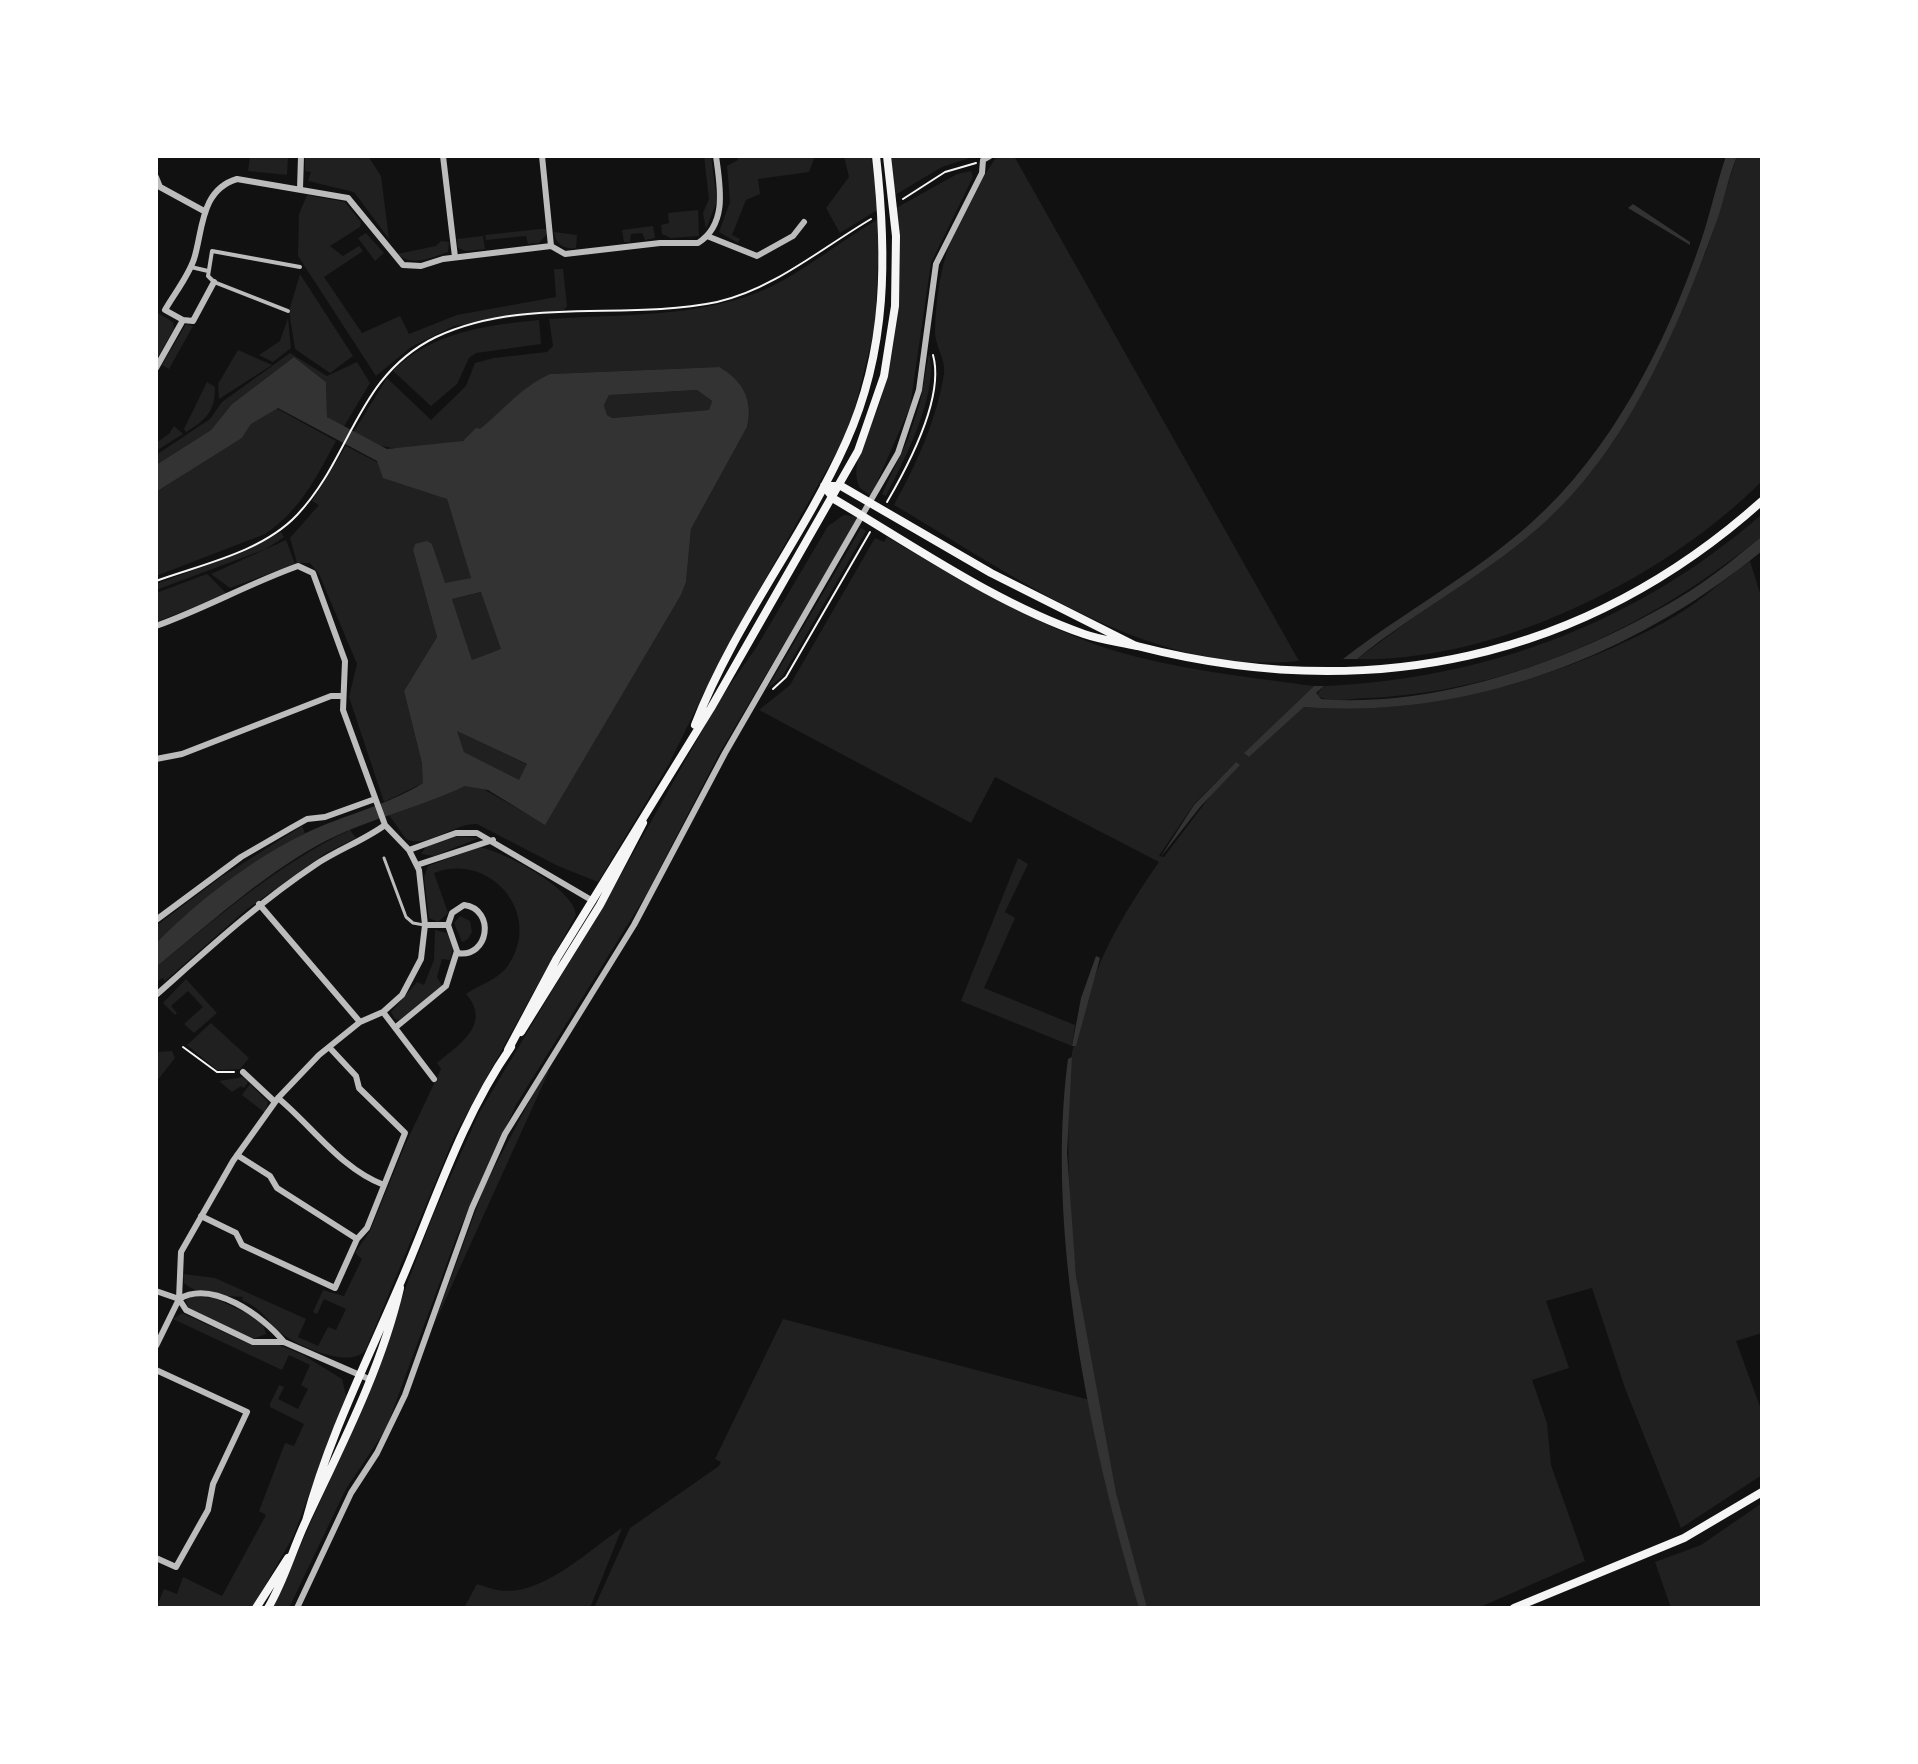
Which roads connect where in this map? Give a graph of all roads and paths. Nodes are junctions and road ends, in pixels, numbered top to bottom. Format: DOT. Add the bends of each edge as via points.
graph roads {
  1 [pos="301,156"];
  2 [pos="443,156"];
  3 [pos="542,156"];
  4 [pos="718,156"];
  5 [pos="876,156"];
  6 [pos="887,156"];
  7 [pos="990,156"];
  8 [pos="968,165"];
  9 [pos="156,177"];
  10 [pos="160,187"];
  11 [pos="300,189"];
  12 [pos="156,194"];
  13 [pos="899,201"];
  14 [pos="204,211"];
  15 [pos="872,219"];
  16 [pos="804,222"];
  17 [pos="707,236"];
  18 [pos="551,246"];
  19 [pos="455,257"];
  20 [pos="191,266"];
  21 [pos="300,267"];
  22 [pos="208,271"];
  23 [pos="214,282"];
  24 [pos="156,308"];
  25 [pos="165,310"];
  26 [pos="288,311"];
  27 [pos="183,320"];
  28 [pos="156,368"];
  29 [pos="824,486"];
  30 [pos="841,486"];
  31 [pos="834,499"];
  32 [pos="1762,501"];
  33 [pos="875,505"];
  34 [pos="867,518"];
  35 [pos="156,581"];
  36 [pos="156,626"];
  37 [pos="1134,645"];
  38 [pos="798,657"];
  39 [pos="343,696"];
  40 [pos="754,702"];
  41 [pos="690,737"];
  42 [pos="156,759"];
  43 [pos="376,802"];
  44 [pos="646,815"];
  45 [pos="383,821"];
  46 [pos="493,840"];
  47 [pos="409,850"];
  48 [pos="384,858"];
  49 [pos="416,861"];
  50 [pos="591,900"];
  51 [pos="259,904"];
  52 [pos="600,905"];
  53 [pos="156,920"];
  54 [pos="425,925"];
  55 [pos="448,925"];
  56 [pos="457,953"];
  57 [pos="156,995"];
  58 [pos="383,1012"];
  59 [pos="360,1022"];
  60 [pos="396,1027"];
  61 [pos="183,1047"];
  62 [pos="329,1047"];
  63 [pos="508,1050"];
  64 [pos="243,1072"];
  65 [pos="434,1079"];
  66 [pos="276,1100"];
  67 [pos="237,1155"];
  68 [pos="384,1185"];
  69 [pos="201,1216"];
  70 [pos="357,1239"];
  71 [pos="403,1276"];
  72 [pos="156,1291"];
  73 [pos="179,1299"];
  74 [pos="284,1342"];
  75 [pos="156,1346"];
  76 [pos="156,1370"];
  77 [pos="359,1375"];
  78 [pos="369,1379"];
  79 [pos="1762,1492"];
  80 [pos="306,1521"];
  81 [pos="295,1548"];
  82 [pos="156,1558"];
  83 [pos="256,1608"];
  84 [pos="268,1608"];
  85 [pos="297,1608"];
  86 [pos="1514,1608"];
  1 -- 11 [label="street"];
  2 -- 19 [label="street"];
  3 -- 18 [label="street"];
  4 -- 17 [label="street" via="721,201"];
  5 -- 29 [label="main road" via="885,237 882,308 862,399"];
  6 -- 30 [label="main road" via="897,265 890,345 872,417"];
  7 -- 33 [label="street" via="983,160 982,173 939,256 915,405"];
  8 -- 13 [label="path" via="945,172"];
  9 -- 10 [label="street"];
  10 -- 12 [label="street"];
  10 -- 14 [label="street"];
  11 -- 14 [label="street" via="237,179 222,187"];
  11 -- 19 [label="street" via="348,198 403,265"];
  14 -- 20 [label="street"];
  15 -- 35 [label="path" via="733,298 543,314 454,329 416,348 370,393 311,497 281,529 258,543"];
  16 -- 17 [label="street" via="793,236 757,256"];
  17 -- 18 [label="street" via="693,244 565,254"];
  18 -- 19 [label="street"];
  20 -- 22 [label="street"];
  20 -- 25 [label="street"];
  21 -- 22 [label="street" via="212,251"];
  22 -- 23 [label="street"];
  23 -- 26 [label="street"];
  23 -- 27 [label="street" via="193,321"];
  24 -- 25 [label="street"];
  25 -- 27 [label="street"];
  27 -- 28 [label="street"];
  29 -- 30 [label="main road"];
  29 -- 31 [label="main road"];
  29 -- 41 [label="main road" via="726,655"];
  30 -- 31 [label="main road"];
  30 -- 33 [label="main road"];
  31 -- 34 [label="main road"];
  31 -- 41 [label="main road"];
  32 -- 37 [label="main road" via="1729,530 1616,603 1557,629 1468,656 1352,673 1316,673 1200,662"];
  33 -- 34 [label="street"];
  33 -- 37 [label="main road" via="991,573"];
  34 -- 37 [label="main road" via="1039,615 1084,635"];
  34 -- 40 [label="street"];
  36 -- 39 [label="street" via="227,599 238,588 306,567 313,573 344,656"];
  38 -- 40 [label="path" via="780,684"];
  39 -- 42 [label="street"];
  39 -- 43 [label="street" via="343,710"];
  40 -- 85 [label="street" via="634,925 505,1134 472,1208 405,1395"];
  41 -- 44 [label="main road"];
  43 -- 45 [label="street"];
  43 -- 53 [label="street" via="307,819"];
  44 -- 50 [label="main road"];
  44 -- 52 [label="main road"];
  45 -- 47 [label="street"];
  45 -- 51 [label="street" via="352,847 317,863"];
  46 -- 47 [label="street" via="462,831"];
  46 -- 49 [label="street"];
  46 -- 50 [label="street"];
  47 -- 49 [label="street"];
  48 -- 54 [label="lane" via="406,917"];
  49 -- 54 [label="street"];
  50 -- 52 [label="street"];
  50 -- 63 [label="main road"];
  51 -- 57 [label="street"];
  51 -- 59 [label="street"];
  52 -- 63 [label="main road"];
  54 -- 55 [label="street"];
  54 -- 58 [label="street" via="413,979"];
  55 -- 56 [label="street"];
  55 -- 56 [label="street" via="452,913 464,905 483,918 485,935 478,947"];
  56 -- 60 [label="street" via="444,987"];
  58 -- 59 [label="street"];
  58 -- 60 [label="street"];
  59 -- 62 [label="street"];
  60 -- 65 [label="street"];
  61 -- 64 [label="path" via="217,1072"];
  62 -- 66 [label="street"];
  62 -- 68 [label="street" via="356,1076 359,1088 405,1133"];
  63 -- 71 [label="main road" via="457,1145"];
  64 -- 66 [label="street"];
  66 -- 67 [label="street"];
  66 -- 68 [label="street" via="309,1123 314,1135"];
  67 -- 69 [label="street"];
  67 -- 70 [label="street" via="270,1176 277,1188"];
  68 -- 70 [label="street" via="367,1228"];
  69 -- 70 [label="street" via="236,1233 242,1245 335,1288"];
  69 -- 73 [label="street" via="181,1252"];
  71 -- 77 [label="main road"];
  71 -- 78 [label="main road"];
  72 -- 73 [label="street"];
  73 -- 74 [label="street" via="186,1310 253,1342"];
  73 -- 74 [label="street" via="189,1293 214,1294 264,1318"];
  73 -- 75 [label="street"];
  74 -- 77 [label="street"];
  76 -- 82 [label="street" via="247,1412 213,1484 208,1510 176,1567"];
  77 -- 78 [label="street"];
  77 -- 80 [label="main road"];
  78 -- 80 [label="main road"];
  79 -- 86 [label="main road" via="1684,1538"];
  80 -- 81 [label="main road"];
  81 -- 83 [label="main road"];
  81 -- 84 [label="main road"];
}
